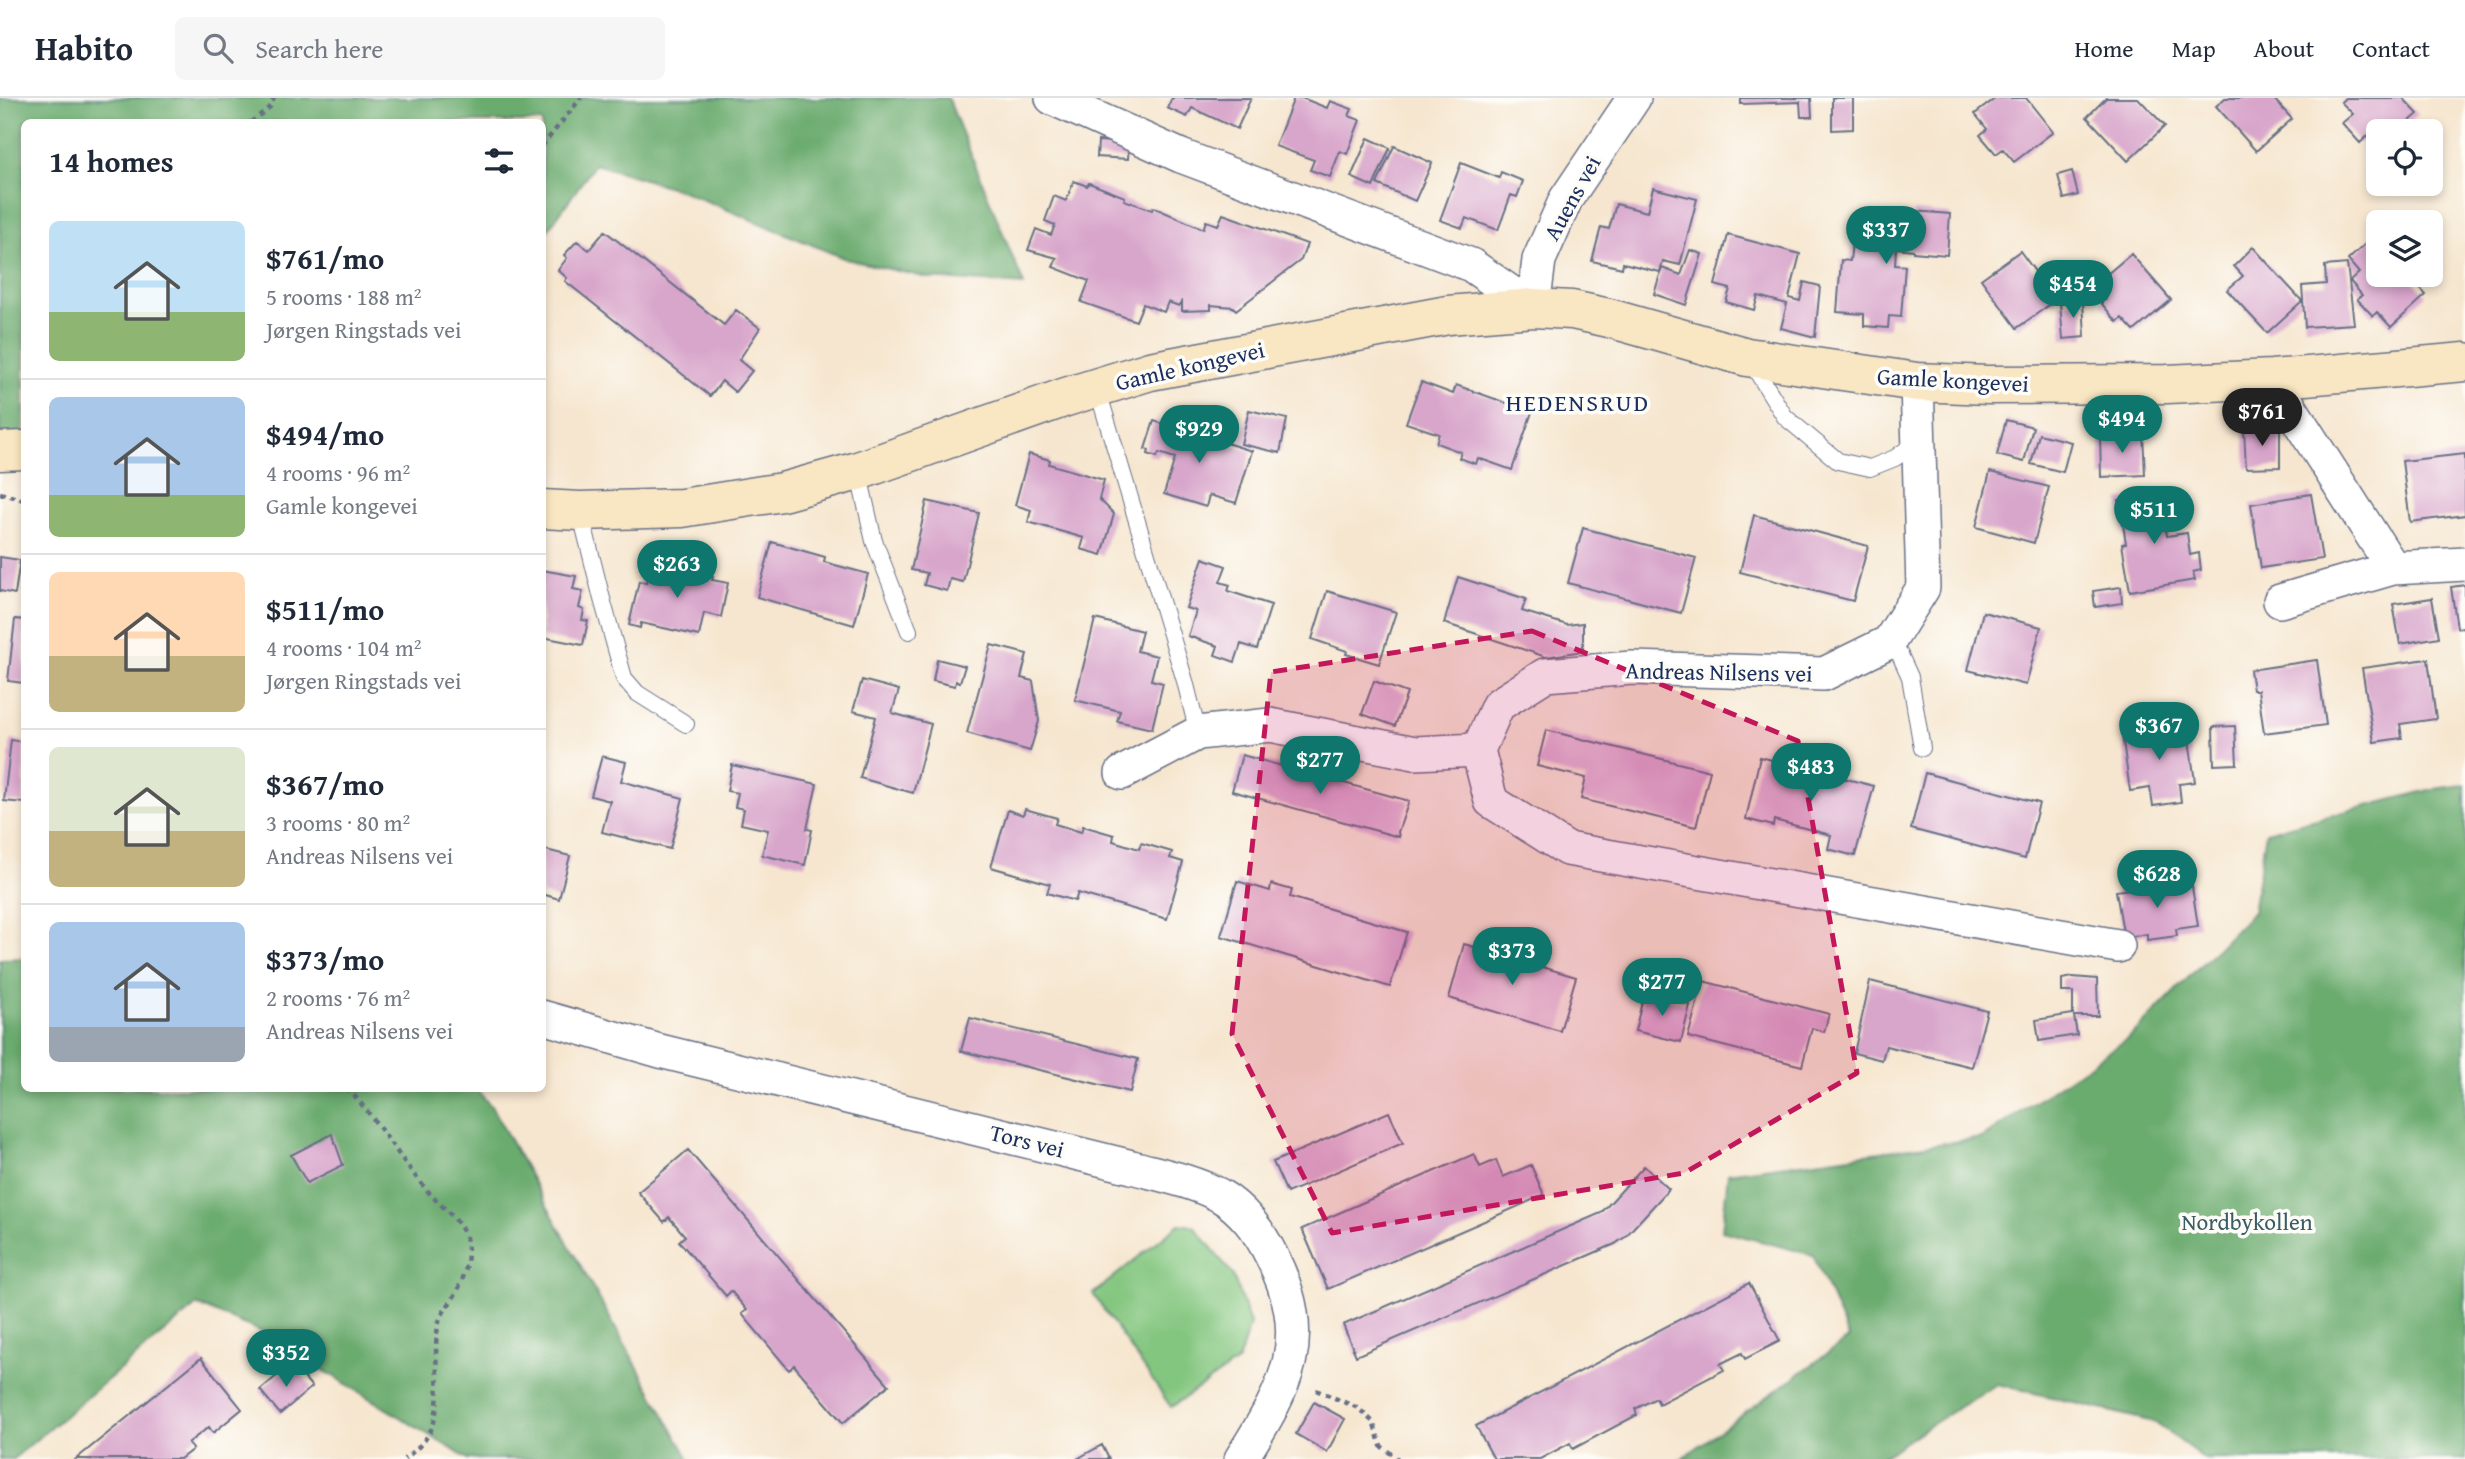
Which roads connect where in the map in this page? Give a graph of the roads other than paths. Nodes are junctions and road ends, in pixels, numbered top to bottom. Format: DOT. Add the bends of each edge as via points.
graph roads {
  1 [pos="1052,98"];
  2 [pos="1634,98"];
  3 [pos="1533,307"];
  4 [pos="1747,357"];
  5 [pos="2465,362"];
  6 [pos="2272,379"];
  7 [pos="1917,382"];
  8 [pos="1097,387"];
  9 [pos="1917,442"];
  10 [pos="21,450"];
  11 [pos="0,451"];
  12 [pos="858,471"];
  13 [pos="546,509"];
  14 [pos="580,511"];
  15 [pos="2465,564"];
  16 [pos="2393,568"];
  17 [pos="2280,601"];
  18 [pos="909,631"];
  19 [pos="1889,642"];
  20 [pos="686,724"];
  21 [pos="1198,733"];
  22 [pos="1922,747"];
  23 [pos="1478,750"];
  24 [pos="1122,773"];
  25 [pos="2118,946"];
  26 [pos="546,1018"];
  27 [pos="1241,1459"];
  1 -- 3 [label="street, Gamle kongevei" via="1181,156 1471,265"];
  2 -- 3 [label="street, Auens vei" via="1566,199 1539,260"];
  3 -- 4 [label="main road, Gamle kongevei" via="1609,317"];
  3 -- 8 [label="main road, Gamle kongevei" via="1448,315 1322,338 1150,371"];
  4 -- 7 [label="main road, Gamle kongevei"];
  4 -- 9 [label="lane" via="1785,417 1838,461 1870,468"];
  5 -- 6 [label="main road, Gamle kongevei"];
  6 -- 7 [label="main road, Gamle kongevei" via="2154,384"];
  6 -- 16 [label="street"];
  7 -- 9 [label="street"];
  8 -- 12 [label="main road, Gamle kongevei"];
  8 -- 21 [label="lane"];
  9 -- 19 [label="street" via="1923,588"];
  10 -- 11 [label="main road"];
  12 -- 14 [label="main road, Gamle kongevei" via="782,492 682,508"];
  12 -- 18 [label="lane" via="874,541"];
  13 -- 14 [label="main road, Gamle kongevei"];
  14 -- 20 [label="lane" via="624,678 637,693"];
  15 -- 16 [label="street"];
  16 -- 17 [label="street"];
  19 -- 22 [label="lane" via="1910,677"];
  19 -- 23 [label="street, Andreas Nilsens vei" via="1824,674 1632,668 1545,675 1498,705"];
  21 -- 23 [label="street" via="1270,725 1415,753"];
  21 -- 24 [label="street"];
  23 -- 25 [label="street" via="1491,801 1567,849"];
  26 -- 27 [label="street, Tors vei" via="660,1051 1132,1167 1220,1196 1247,1219 1269,1250 1293,1322 1286,1379"];
}
